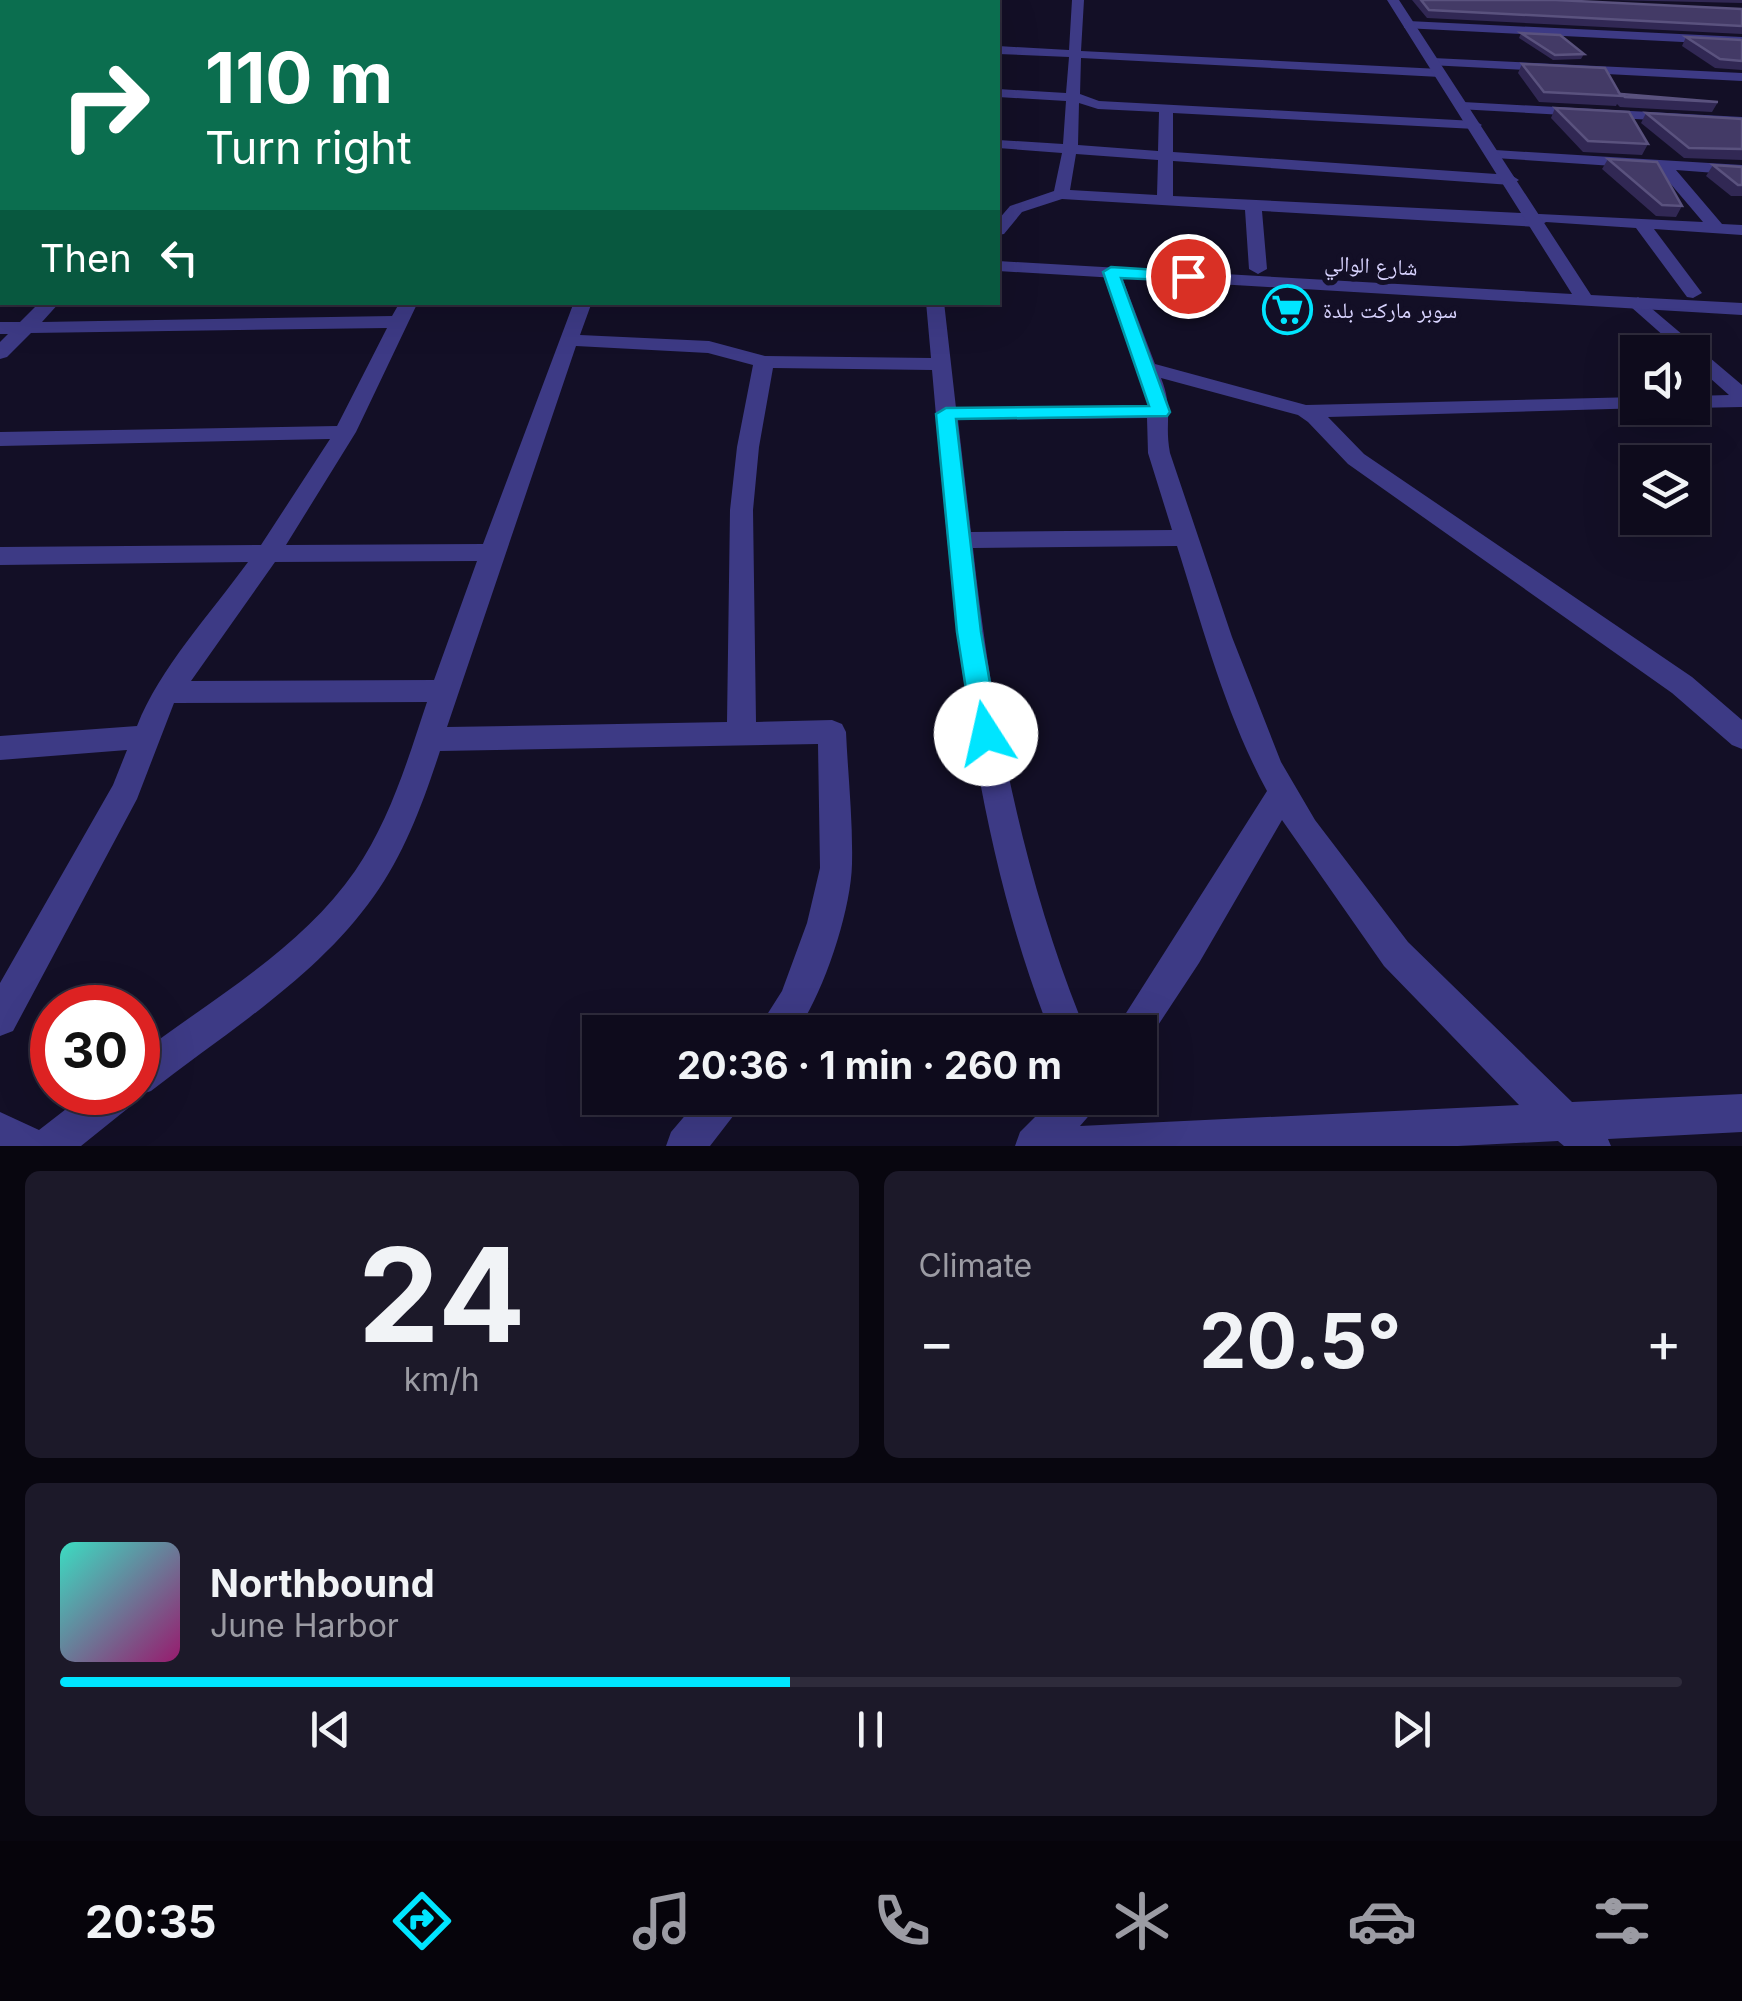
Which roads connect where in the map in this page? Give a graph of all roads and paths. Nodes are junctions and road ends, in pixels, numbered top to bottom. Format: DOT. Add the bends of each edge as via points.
graph roads {
  1 [pos="1078,0"];
  2 [pos="1394,0"];
  3 [pos="1408,25"];
  4 [pos="1698,28"];
  5 [pos="1580,33"];
  6 [pos="1712,39"];
  7 [pos="1742,41"];
  8 [pos="1594,46"];
  9 [pos="1000,50"];
  10 [pos="1727,52"];
  11 [pos="1075,54"];
  12 [pos="1607,58"];
  13 [pos="1436,68"];
  14 [pos="1620,71"];
  15 [pos="1742,77"];
  16 [pos="1000,93"];
  17 [pos="1074,97"];
  18 [pos="1463,106"];
  19 [pos="1166,108"];
  20 [pos="1742,121"];
  21 [pos="1475,124"];
  22 [pos="1000,144"];
  23 [pos="1070,148"];
  24 [pos="1495,154"];
  25 [pos="1168,156"];
  26 [pos="1663,164"];
  27 [pos="1742,170"];
  28 [pos="1511,180"];
  29 [pos="1061,194"];
  30 [pos="1166,200"];
  31 [pos="1254,206"];
  32 [pos="1536,219"];
  33 [pos="1641,223"];
  34 [pos="1000,228"];
  35 [pos="1717,228"];
  36 [pos="1742,230"];
  37 [pos="1000,254"];
  38 [pos="1000,266"];
  39 [pos="1258,269"];
  40 [pos="1111,272"];
  41 [pos="1693,293"];
  42 [pos="1581,294"];
  43 [pos="1742,296"];
  44 [pos="1638,303"];
  45 [pos="48,305"];
  46 [pos="177,305"];
  47 [pos="408,305"];
  48 [pos="583,305"];
  49 [pos="935,305"];
  50 [pos="1742,308"];
  51 [pos="398,322"];
  52 [pos="160,326"];
  53 [pos="0,328"];
  54 [pos="26,328"];
  55 [pos="569,340"];
  56 [pos="0,353"];
  57 [pos="764,362"];
  58 [pos="939,364"];
  59 [pos="1147,368"];
  60 [pos="1742,398"];
  61 [pos="1710,401"];
  62 [pos="1620,403"];
  63 [pos="1305,411"];
  64 [pos="1160,412"];
  65 [pos="946,414"];
  66 [pos="346,432"];
  67 [pos="0,439"];
  68 [pos="1186,538"];
  69 [pos="961,540"];
  70 [pos="492,552"];
  71 [pos="0,556"];
  72 [pos="268,556"];
  73 [pos="164,692"];
  74 [pos="443,692"];
  75 [pos="1738,728"];
  76 [pos="740,734"];
  77 [pos="144,738"];
  78 [pos="427,739"];
  79 [pos="0,748"];
  80 [pos="1282,793"];
  81 [pos="786,1015"];
  82 [pos="1061,1015"];
  83 [pos="1143,1015"];
  84 [pos="0,1018"];
  85 [pos="160,1061"];
  86 [pos="1742,1113"];
  87 [pos="90,1115"];
  88 [pos="710,1115"];
  89 [pos="1064,1115"];
  90 [pos="0,1131"];
  91 [pos="1578,1133"];
  92 [pos="28,1146"];
  93 [pos="50,1146"];
  94 [pos="685,1146"];
  95 [pos="1034,1146"];
  96 [pos="1065,1146"];
  1 -- 11 [label="street"];
  2 -- 3 [label="street"];
  3 -- 5 [label="street"];
  3 -- 13 [label="street"];
  4 -- 6 [label="street"];
  5 -- 6 [label="street"];
  5 -- 8 [label="street"];
  6 -- 7 [label="street"];
  6 -- 10 [label="street"];
  9 -- 11 [label="street"];
  11 -- 13 [label="street"];
  11 -- 17 [label="street"];
  12 -- 14 [label="street"];
  13 -- 14 [label="street"];
  13 -- 18 [label="street"];
  14 -- 15 [label="street"];
  16 -- 17 [label="street"];
  17 -- 19 [label="street"];
  17 -- 23 [label="street"];
  18 -- 20 [label="street"];
  18 -- 21 [label="street"];
  19 -- 21 [label="street"];
  19 -- 25 [label="street"];
  21 -- 24 [label="street"];
  22 -- 23 [label="street"];
  23 -- 25 [label="street"];
  23 -- 29 [label="street"];
  24 -- 26 [label="street"];
  24 -- 28 [label="street"];
  25 -- 28 [label="street"];
  25 -- 30 [label="street"];
  26 -- 27 [label="street"];
  26 -- 35 [label="street"];
  28 -- 32 [label="street"];
  29 -- 30 [label="street"];
  29 -- 34 [label="street" via="1016,208"];
  30 -- 31 [label="street"];
  31 -- 32 [label="street"];
  31 -- 39 [label="street"];
  32 -- 33 [label="street"];
  32 -- 42 [label="street"];
  33 -- 35 [label="street"];
  33 -- 41 [label="street"];
  35 -- 36 [label="street"];
  37 -- 39 [label="street, شارع الوالي"];
  38 -- 40 [label="street, شارع الوالي"];
  39 -- 42 [label="street, شارع الوالي"];
  40 -- 42 [label="street, شارع الوالي"];
  40 -- 59 [label="street"];
  41 -- 42 [label="street, شارع الوالي"];
  41 -- 43 [label="street, شارع الوالي"];
  42 -- 44 [label="street, شارع الوالي"];
  44 -- 50 [label="street, شارع الوالي"];
  44 -- 60 [label="street"];
  45 -- 54 [label="street"];
  46 -- 52 [label="street"];
  47 -- 51 [label="street"];
  48 -- 55 [label="street"];
  49 -- 58 [label="street"];
  51 -- 52 [label="street"];
  51 -- 66 [label="street"];
  52 -- 54 [label="street"];
  53 -- 54 [label="street"];
  54 -- 56 [label="street"];
  55 -- 57 [label="street" via="710,348"];
  55 -- 70 [label="street"];
  57 -- 58 [label="street"];
  57 -- 76 [label="street" via="748,432 741,533"];
  58 -- 65 [label="street"];
  59 -- 63 [label="street"];
  59 -- 64 [label="street"];
  60 -- 61 [label="street"];
  62 -- 63 [label="street"];
  63 -- 75 [label="street" via="1398,490"];
  64 -- 65 [label="street"];
  64 -- 68 [label="street" via="1158,453"];
  65 -- 69 [label="street"];
  66 -- 67 [label="street"];
  66 -- 72 [label="street"];
  68 -- 69 [label="street"];
  68 -- 80 [label="street"];
  69 -- 82 [label="street" via="998,802"];
  70 -- 72 [label="street"];
  70 -- 74 [label="street"];
  71 -- 72 [label="street"];
  72 -- 73 [label="street"];
  73 -- 74 [label="street"];
  73 -- 77 [label="street"];
  74 -- 78 [label="street"];
  76 -- 78 [label="street"];
  76 -- 81 [label="street" via="832,732 834,741 836,868 824,923"];
  77 -- 79 [label="street"];
  77 -- 84 [label="street" via="126,790"];
  78 -- 85 [label="street" via="379,859 344,910"];
  80 -- 83 [label="street"];
  80 -- 91 [label="street" via="1396,954"];
  86 -- 91 [label="street"];
  87 -- 93 [label="street"];
  88 -- 94 [label="street"];
  89 -- 95 [label="street"];
  90 -- 92 [label="street"];
  91 -- 96 [label="street"];
}
